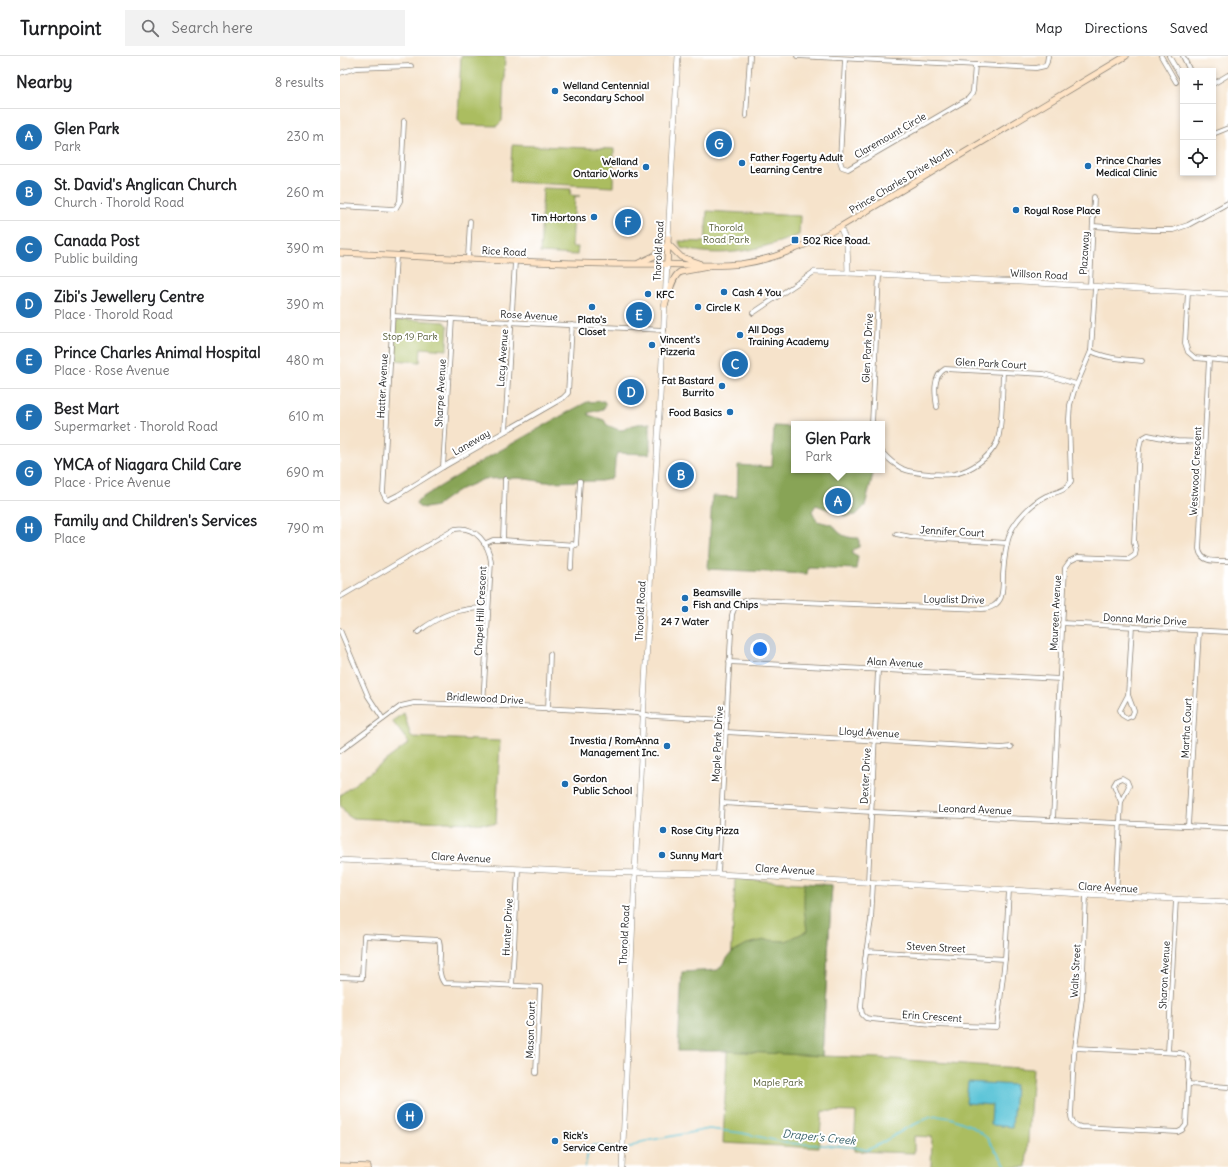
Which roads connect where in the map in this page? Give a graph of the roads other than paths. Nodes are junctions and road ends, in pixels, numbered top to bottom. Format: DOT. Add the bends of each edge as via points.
graph roads {
  1 [pos="678,56"];
  2 [pos="750,56"];
  3 [pos="798,56"];
  4 [pos="1048,56"];
  5 [pos="1126,56"];
  6 [pos="1161,56"];
  7 [pos="1169,56"];
  8 [pos="1183,56"];
  9 [pos="845,59"];
  10 [pos="975,65"];
  11 [pos="411,66"];
  12 [pos="1189,68"];
  13 [pos="340,73"];
  14 [pos="1180,74"];
  15 [pos="1228,75"];
  16 [pos="1180,78"];
  17 [pos="1216,82"];
  18 [pos="746,116"];
  19 [pos="404,121"];
  20 [pos="1228,128"];
  21 [pos="1216,133"];
  22 [pos="1094,197"];
  23 [pos="1228,203"];
  24 [pos="340,206"];
  25 [pos="470,221"];
  26 [pos="1093,226"];
  27 [pos="840,227"];
  28 [pos="668,241"];
  29 [pos="340,253"];
  30 [pos="396,255"];
  31 [pos="468,258"];
  32 [pos="515,261"];
  33 [pos="637,264"];
  34 [pos="667,264"];
  35 [pos="713,266"];
  36 [pos="814,272"];
  37 [pos="848,273"];
  38 [pos="879,274"];
  39 [pos="1092,286"];
  40 [pos="1188,292"];
  41 [pos="1228,294"];
  42 [pos="665,306"];
  43 [pos="753,312"];
  44 [pos="394,316"];
  45 [pos="452,319"];
  46 [pos="512,323"];
  47 [pos="572,325"];
  48 [pos="664,330"];
  49 [pos="1092,351"];
  50 [pos="1209,359"];
  51 [pos="1228,360"];
  52 [pos="1142,361"];
  53 [pos="1003,372"];
  54 [pos="1076,384"];
  55 [pos="936,407"];
  56 [pos="872,421"];
  57 [pos="505,431"];
  58 [pos="1204,442"];
  59 [pos="885,455"];
  60 [pos="443,467"];
  61 [pos="506,479"];
  62 [pos="580,481"];
  63 [pos="384,493"];
  64 [pos="896,534"];
  65 [pos="503,540"];
  66 [pos="1007,543"];
  67 [pos="484,544"];
  68 [pos="572,544"];
  69 [pos="1228,561"];
  70 [pos="571,568"];
  71 [pos="340,597"];
  72 [pos="488,608"];
  73 [pos="732,615"];
  74 [pos="1062,623"];
  75 [pos="1132,626"];
  76 [pos="340,630"];
  77 [pos="1199,630"];
  78 [pos="418,632"];
  79 [pos="1228,632"];
  80 [pos="550,654"];
  81 [pos="729,662"];
  82 [pos="878,670"];
  83 [pos="1060,679"];
  84 [pos="1128,695"];
  85 [pos="484,705"];
  86 [pos="548,709"];
  87 [pos="644,714"];
  88 [pos="383,719"];
  89 [pos="726,720"];
  90 [pos="726,732"];
  91 [pos="875,740"];
  92 [pos="1011,747"];
  93 [pos="340,751"];
  94 [pos="1121,802"];
  95 [pos="722,803"];
  96 [pos="872,812"];
  97 [pos="1053,820"];
  98 [pos="1120,823"];
  99 [pos="1188,826"];
  100 [pos="1228,828"];
  101 [pos="340,860"];
  102 [pos="518,869"];
  103 [pos="635,872"];
  104 [pos="718,874"];
  105 [pos="871,882"];
  106 [pos="1009,890"];
  107 [pos="1086,895"];
  108 [pos="1116,896"];
  109 [pos="1176,899"];
  110 [pos="1228,902"];
  111 [pos="866,951"];
  112 [pos="1005,959"];
  113 [pos="340,977"];
  114 [pos="512,986"];
  115 [pos="1075,1048"];
  116 [pos="1168,1052"];
  117 [pos="536,1073"];
  118 [pos="1188,1084"];
  119 [pos="1228,1087"];
  120 [pos="340,1166"];
  121 [pos="368,1167"];
  122 [pos="622,1167"];
  1 -- 28 [label="street, Thorold Road"];
  2 -- 18 [label="street"];
  3 -- 9 [label="street"];
  4 -- 10 [label="street" via="1047,62 1036,68"];
  5 -- 27 [label="main road, Prince Charles Drive North"];
  6 -- 16 [label="street" via="1175,81"];
  7 -- 14 [label="street"];
  8 -- 12 [label="street"];
  9 -- 10 [label="street"];
  9 -- 10 [label="street, Claremount Circle" via="840,161 842,167 848,169 968,99 973,90"];
  11 -- 13 [label="street" via="356,68"];
  15 -- 17 [label="street"];
  19 -- 24 [label="street" via="399,205 393,209"];
  20 -- 21 [label="street"];
  22 -- 26 [label="street, Plazaway"];
  23 -- 26 [label="street" via="1188,225 1173,230"];
  25 -- 31 [label="street"];
  26 -- 39 [label="street, Plazaway"];
  27 -- 35 [label="main road, Prince Charles Drive North" via="806,245 784,253 742,264"];
  27 -- 37 [label="street" via="847,243"];
  28 -- 33 [label="main road" via="654,256"];
  28 -- 34 [label="main road, Thorold Road"];
  28 -- 35 [label="main road" via="683,258"];
  29 -- 30 [label="main road, Rice Road"];
  30 -- 31 [label="main road, Rice Road"];
  30 -- 44 [label="street, Hatter Avenue"];
  31 -- 32 [label="main road, Rice Road"];
  32 -- 33 [label="main road, Rice Road"];
  32 -- 46 [label="street, Lacy Avenue"];
  33 -- 34 [label="main road, Rice Road"];
  34 -- 35 [label="main road, Prince Charles Drive North"];
  34 -- 42 [label="street, Thorold Road"];
  35 -- 42 [label="main road" via="677,274"];
  36 -- 37 [label="street, Willson Road"];
  36 -- 43 [label="street"];
  37 -- 38 [label="street, Willson Road"];
  38 -- 39 [label="street, Willson Road"];
  38 -- 56 [label="street, Glen Park Drive"];
  39 -- 40 [label="street, Willson Road"];
  39 -- 49 [label="street, Loyalist Drive"];
  40 -- 41 [label="street, Willson Road"];
  40 -- 50 [label="street" via="1186,348 1193,357"];
  42 -- 48 [label="street, Thorold Road"];
  44 -- 45 [label="street, Rose Avenue"];
  44 -- 63 [label="street, Hatter Avenue"];
  45 -- 46 [label="street, Rose Avenue"];
  45 -- 60 [label="street, Sharpe Avenue"];
  46 -- 47 [label="street, Rose Avenue"];
  46 -- 57 [label="street, Lacy Avenue"];
  47 -- 48 [label="street, Rose Avenue"];
  47 -- 57 [label="street, Laneway" via="568,393"];
  48 -- 87 [label="street, Thorold Road"];
  49 -- 52 [label="street" via="1110,358"];
  49 -- 54 [label="street, Loyalist Drive"];
  50 -- 51 [label="street"];
  50 -- 58 [label="street, Westwood Crescent"];
  53 -- 54 [label="street, Glen Park Court" via="1044,374"];
  53 -- 55 [label="street, Glen Park Court" via="943,370 937,379"];
  53 -- 59 [label="street" via="999,435 989,454 967,470 950,475 917,473 902,469"];
  54 -- 66 [label="street, Loyalist Drive" via="1071,398 1069,419 1070,483 1066,488 1046,496 1026,511 1011,531"];
  57 -- 60 [label="street, Laneway"];
  58 -- 69 [label="street, Westwood Crescent" via="1199,551 1207,560"];
  58 -- 74 [label="street, Maureen Avenue" via="1177,441 1149,435 1141,439 1135,554 1129,559 1081,557 1070,561 1065,571"];
  60 -- 63 [label="street, Laneway" via="390,500 386,499"];
  61 -- 65 [label="street"];
  62 -- 68 [label="street" via="576,544"];
  64 -- 66 [label="street, Jennifer Court"];
  65 -- 67 [label="street" via="493,540"];
  65 -- 68 [label="street"];
  66 -- 73 [label="street, Loyalist Drive" via="1002,595 996,604 988,608 750,600 738,605"];
  67 -- 71 [label="street, Chapel Hill Crescent" via="475,532 469,529 455,529"];
  67 -- 72 [label="street, Chapel Hill Crescent" via="490,556"];
  68 -- 70 [label="street"];
  72 -- 78 [label="street" via="449,613 433,620"];
  72 -- 85 [label="street, Chapel Hill Crescent"];
  73 -- 81 [label="street, Maple Park Drive"];
  74 -- 75 [label="street, Donna Marie Drive"];
  74 -- 83 [label="street, Maureen Avenue"];
  75 -- 77 [label="street, Donna Marie Drive"];
  75 -- 84 [label="street"];
  76 -- 88 [label="street" via="368,696"];
  77 -- 79 [label="street, Donna Marie Drive"];
  77 -- 99 [label="street, Martha Court"];
  80 -- 86 [label="street"];
  81 -- 82 [label="street, Alan Avenue"];
  81 -- 89 [label="street, Maple Park Drive"];
  82 -- 83 [label="street, Alan Avenue"];
  82 -- 91 [label="street, Dexter Drive"];
  83 -- 97 [label="street, Maureen Avenue"];
  84 -- 84 [label="street" via="1134,711 1132,716 1127,718 1122,716 1120,710"];
  85 -- 86 [label="street, Bridlewood Drive"];
  85 -- 88 [label="street, Bridlewood Drive" via="409,704 401,706"];
  86 -- 87 [label="street, Bridlewood Drive"];
  87 -- 89 [label="street"];
  87 -- 103 [label="street, Thorold Road"];
  88 -- 93 [label="street, Bridlewood Drive"];
  89 -- 90 [label="street, Maple Park Drive"];
  90 -- 91 [label="street, Lloyd Avenue"];
  90 -- 95 [label="street, Maple Park Drive"];
  91 -- 92 [label="street, Lloyd Avenue"];
  91 -- 96 [label="street, Dexter Drive"];
  94 -- 94 [label="street" via="1114,785 1122,778 1129,786"];
  94 -- 98 [label="street"];
  95 -- 96 [label="street, Leonard Avenue"];
  95 -- 104 [label="street, Maple Park Drive"];
  96 -- 97 [label="street, Leonard Avenue"];
  96 -- 105 [label="street, Dexter Drive"];
  97 -- 98 [label="street, Leonard Avenue"];
  98 -- 99 [label="street, Leonard Avenue"];
  98 -- 108 [label="street"];
  99 -- 100 [label="street, Leonard Avenue"];
  101 -- 102 [label="street, Clare Avenue"];
  102 -- 103 [label="street, Clare Avenue"];
  102 -- 114 [label="street, Hunter Drive"];
  103 -- 104 [label="street, Clare Avenue"];
  103 -- 122 [label="street, Thorold Road"];
  104 -- 105 [label="street, Clare Avenue"];
  105 -- 106 [label="street, Clare Avenue"];
  105 -- 111 [label="street, Erin Crescent" via="871,920"];
  106 -- 107 [label="street, Clare Avenue"];
  106 -- 112 [label="street, Erin Crescent"];
  107 -- 108 [label="street, Clare Avenue"];
  107 -- 115 [label="street, Walts Street" via="1082,998"];
  108 -- 109 [label="street, Clare Avenue"];
  109 -- 110 [label="street, Clare Avenue"];
  109 -- 116 [label="street, Sharon Avenue"];
  111 -- 112 [label="street, Steven Street"];
  111 -- 112 [label="street, Erin Crescent" via="862,1014 871,1019 932,1025 997,1027"];
  113 -- 114 [label="street" via="362,978 364,936 378,936 439,940 439,977 444,983"];
  114 -- 117 [label="street, Mason Court" via="540,987"];
  115 -- 116 [label="street, Walts Street"];
  115 -- 118 [label="street, Walts Street" via="1071,1123 1076,1125 1184,1131"];
  116 -- 118 [label="street, Walts Street" via="1189,1055"];
  118 -- 119 [label="street"];
  120 -- 121 [label="main road"];
}
